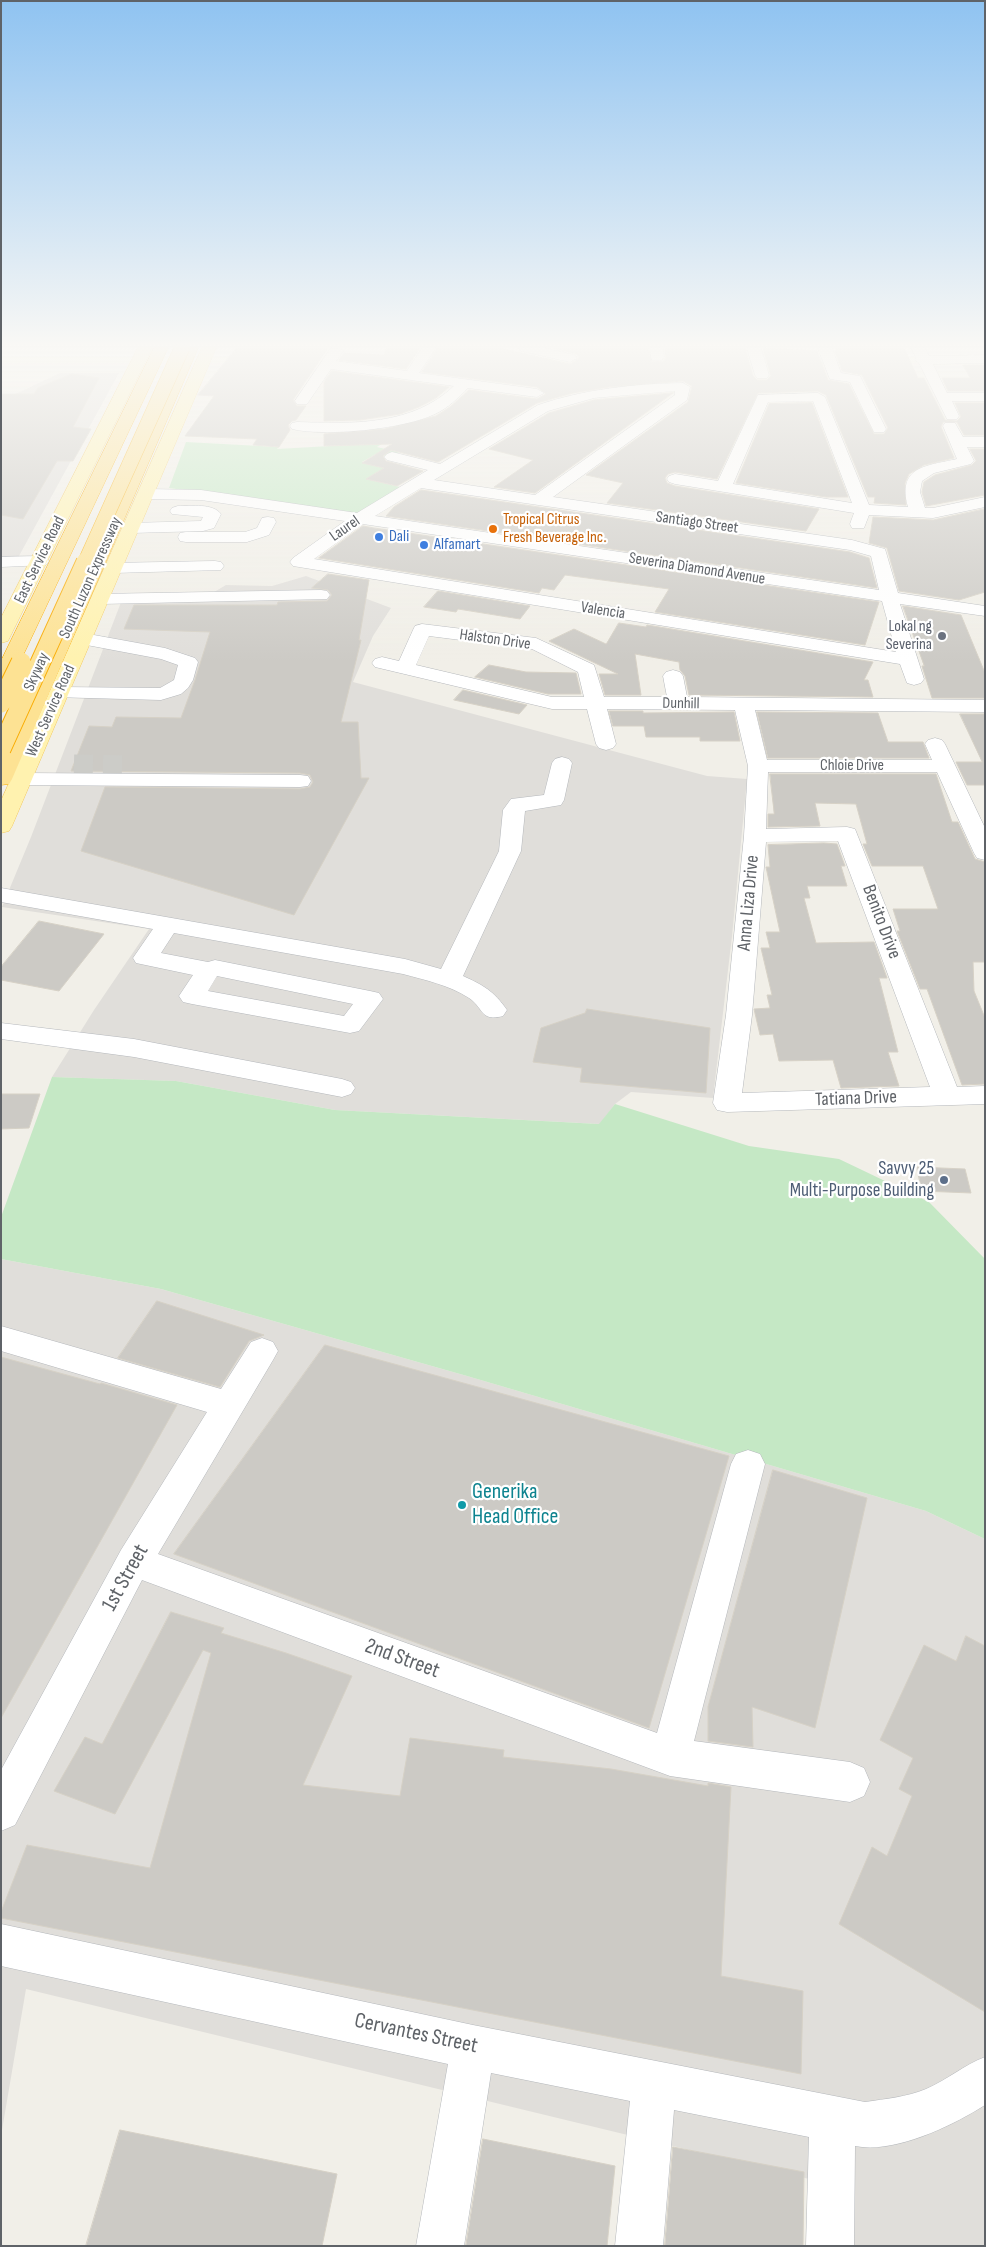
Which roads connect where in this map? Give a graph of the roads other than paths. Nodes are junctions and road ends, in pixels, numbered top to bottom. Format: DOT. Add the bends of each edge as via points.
graph roads {
  1 [pos="93,453"];
  2 [pos="111,453"];
  3 [pos="119,453"];
  4 [pos="135,453"];
  5 [pos="145,453"];
  6 [pos="163,453"];
  7 [pos="469,453"];
  8 [pos="604,453"];
  9 [pos="739,453"];
  10 [pos="840,453"];
  11 [pos="962,453"];
  12 [pos="392,457"];
  13 [pos="442,469"];
  14 [pos="674,479"];
  15 [pos="418,483"];
  16 [pos="724,486"];
  17 [pos="147,490"];
  18 [pos="537,500"];
  19 [pos="985,502"];
  20 [pos="985,509"];
  21 [pos="138,510"];
  22 [pos="863,510"];
  23 [pos="918,513"];
  24 [pos="985,513"];
  25 [pos="360,518"];
  26 [pos="268,522"];
  27 [pos="129,532"];
  28 [pos="202,535"];
  29 [pos="852,545"];
  30 [pos="246,546"];
  31 [pos="40,561"];
  32 [pos="1,562"];
  33 [pos="299,562"];
  34 [pos="186,565"];
  35 [pos="215,566"];
  36 [pos="113,568"];
  37 [pos="1,576"];
  38 [pos="32,577"];
  39 [pos="190,583"];
  40 [pos="888,593"];
  41 [pos="321,595"];
  42 [pos="100,599"];
  43 [pos="985,600"];
  44 [pos="985,610"];
  45 [pos="1,637"];
  46 [pos="83,639"];
  47 [pos="906,659"];
  48 [pos="382,664"];
  49 [pos="405,669"];
  50 [pos="49,673"];
  51 [pos="673,676"];
  52 [pos="3,677"];
  53 [pos="914,679"];
  54 [pos="59,693"];
  55 [pos="1,703"];
  56 [pos="596,703"];
  57 [pos="678,704"];
  58 [pos="744,705"];
  59 [pos="985,706"];
  60 [pos="606,744"];
  61 [pos="935,744"];
  62 [pos="1,749"];
  63 [pos="562,763"];
  64 [pos="74,764"];
  65 [pos="758,766"];
  66 [pos="945,766"];
  67 [pos="16,774"];
  68 [pos="300,781"];
  69 [pos="1,826"];
  70 [pos="755,836"];
  71 [pos="985,853"];
  72 [pos="1,895"];
  73 [pos="168,924"];
  74 [pos="209,970"];
  75 [pos="449,979"];
  76 [pos="494,1010"];
  77 [pos="1,1031"];
  78 [pos="342,1088"];
  79 [pos="985,1095"];
  80 [pos="947,1096"];
  81 [pos="727,1103"];
  82 [pos="1,1338"];
  83 [pos="262,1351"];
  84 [pos="230,1405"];
  85 [pos="748,1464"];
  86 [pos="134,1561"];
  87 [pos="670,1757"];
  88 [pos="850,1782"];
  89 [pos="1,1811"];
  90 [pos="1,1945"];
  91 [pos="473,2047"];
  92 [pos="985,2079"];
  93 [pos="654,2083"];
  94 [pos="832,2118"];
  95 [pos="440,2246"];
  96 [pos="639,2246"];
  97 [pos="830,2246"];
  1 -- 31 [label="main road, East Service Road"];
  2 -- 52 [label="highway, South Luzon Expressway"];
  3 -- 55 [label="highway, Skyway, bridge"];
  4 -- 62 [label="highway, Skyway, bridge"];
  5 -- 50 [label="highway, South Luzon Expressway"];
  6 -- 17 [label="main road, West Service Road"];
  7 -- 13 [label="street, Laurel"];
  8 -- 18 [label="street, Laurel"];
  9 -- 16 [label="street"];
  10 -- 22 [label="street"];
  11 -- 23 [label="street" via="966,461 929,470 915,479 912,492"];
  12 -- 13 [label="street"];
  13 -- 15 [label="street, Laurel"];
  14 -- 16 [label="street"];
  15 -- 18 [label="street, Santiago Street"];
  15 -- 25 [label="street, Laurel"];
  16 -- 22 [label="street"];
  17 -- 21 [label="main road, West Service Road"];
  17 -- 25 [label="street, Severina Diamond Avenue"];
  18 -- 29 [label="street, Santiago Street"];
  19 -- 23 [label="street"];
  20 -- 24 [label="street"];
  21 -- 27 [label="main road, West Service Road"];
  21 -- 28 [label="street" via="210,512 213,514"];
  22 -- 23 [label="street"];
  22 -- 29 [label="street"];
  25 -- 33 [label="street, Laurel"];
  25 -- 40 [label="street, Severina Diamond Avenue"];
  26 -- 28 [label="street" via="258,535"];
  27 -- 28 [label="street"];
  27 -- 36 [label="main road, West Service Road"];
  28 -- 34 [label="street"];
  29 -- 40 [label="street, Santiago Street" via="879,553"];
  30 -- 35 [label="street"];
  31 -- 32 [label="street"];
  31 -- 38 [label="main road, East Service Road"];
  33 -- 47 [label="street, Valencia"];
  34 -- 35 [label="street"];
  34 -- 36 [label="street"];
  35 -- 39 [label="street"];
  36 -- 42 [label="main road, West Service Road"];
  37 -- 38 [label="street"];
  38 -- 45 [label="main road, East Service Road"];
  40 -- 44 [label="street, Severina Diamond Avenue"];
  40 -- 47 [label="street"];
  41 -- 42 [label="street"];
  42 -- 46 [label="main road, West Service Road"];
  43 -- 44 [label="street"];
  46 -- 54 [label="main road, West Service Road"];
  46 -- 54 [label="street" via="166,654 188,662 184,681 177,690 161,694"];
  47 -- 53 [label="street"];
  48 -- 49 [label="street, Dunhill"];
  49 -- 56 [label="street, Dunhill" via="552,703"];
  49 -- 56 [label="street, Halston Drive" via="422,630 525,642 536,644 587,669"];
  50 -- 52 [label="street"];
  50 -- 67 [label="highway, South Luzon Expressway"];
  51 -- 57 [label="street"];
  54 -- 67 [label="main road, West Service Road"];
  56 -- 57 [label="street, Dunhill"];
  56 -- 60 [label="street, Halston Drive"];
  57 -- 58 [label="street, Dunhill"];
  58 -- 59 [label="street, Dunhill"];
  58 -- 65 [label="street, Anna Liza Drive"];
  61 -- 66 [label="street"];
  63 -- 75 [label="street" via="553,800 519,804 514,810 510,851"];
  64 -- 67 [label="street"];
  65 -- 66 [label="street, Chloie Drive"];
  65 -- 70 [label="street, Anna Liza Drive"];
  66 -- 71 [label="street"];
  67 -- 68 [label="street"];
  67 -- 69 [label="main road, West Service Road"];
  70 -- 80 [label="street, Benito Drive" via="847,834"];
  70 -- 81 [label="street, Anna Liza Drive" via="739,1015"];
  72 -- 73 [label="street"];
  73 -- 74 [label="street" via="145,958"];
  73 -- 75 [label="street" via="405,967"];
  74 -- 74 [label="street" via="215,968 370,999 350,1026 192,996"];
  75 -- 76 [label="street" via="479,993"];
  77 -- 78 [label="street" via="134,1048"];
  79 -- 80 [label="street, Tatiana Drive"];
  80 -- 81 [label="street, Tatiana Drive"];
  82 -- 84 [label="street"];
  83 -- 84 [label="street, 1st Street"];
  84 -- 86 [label="street, 1st Street"];
  85 -- 87 [label="street"];
  86 -- 87 [label="street, 2nd Street"];
  86 -- 89 [label="street, 1st Street"];
  87 -- 88 [label="street, 2nd Street"];
  90 -- 91 [label="street, Cervantes Street"];
  91 -- 93 [label="street, Cervantes Street"];
  91 -- 95 [label="street"];
  92 -- 94 [label="street, Cervantes Street" via="942,2106 913,2117 865,2125"];
  93 -- 94 [label="street, Cervantes Street"];
  93 -- 96 [label="street"];
  94 -- 97 [label="street"];
}
